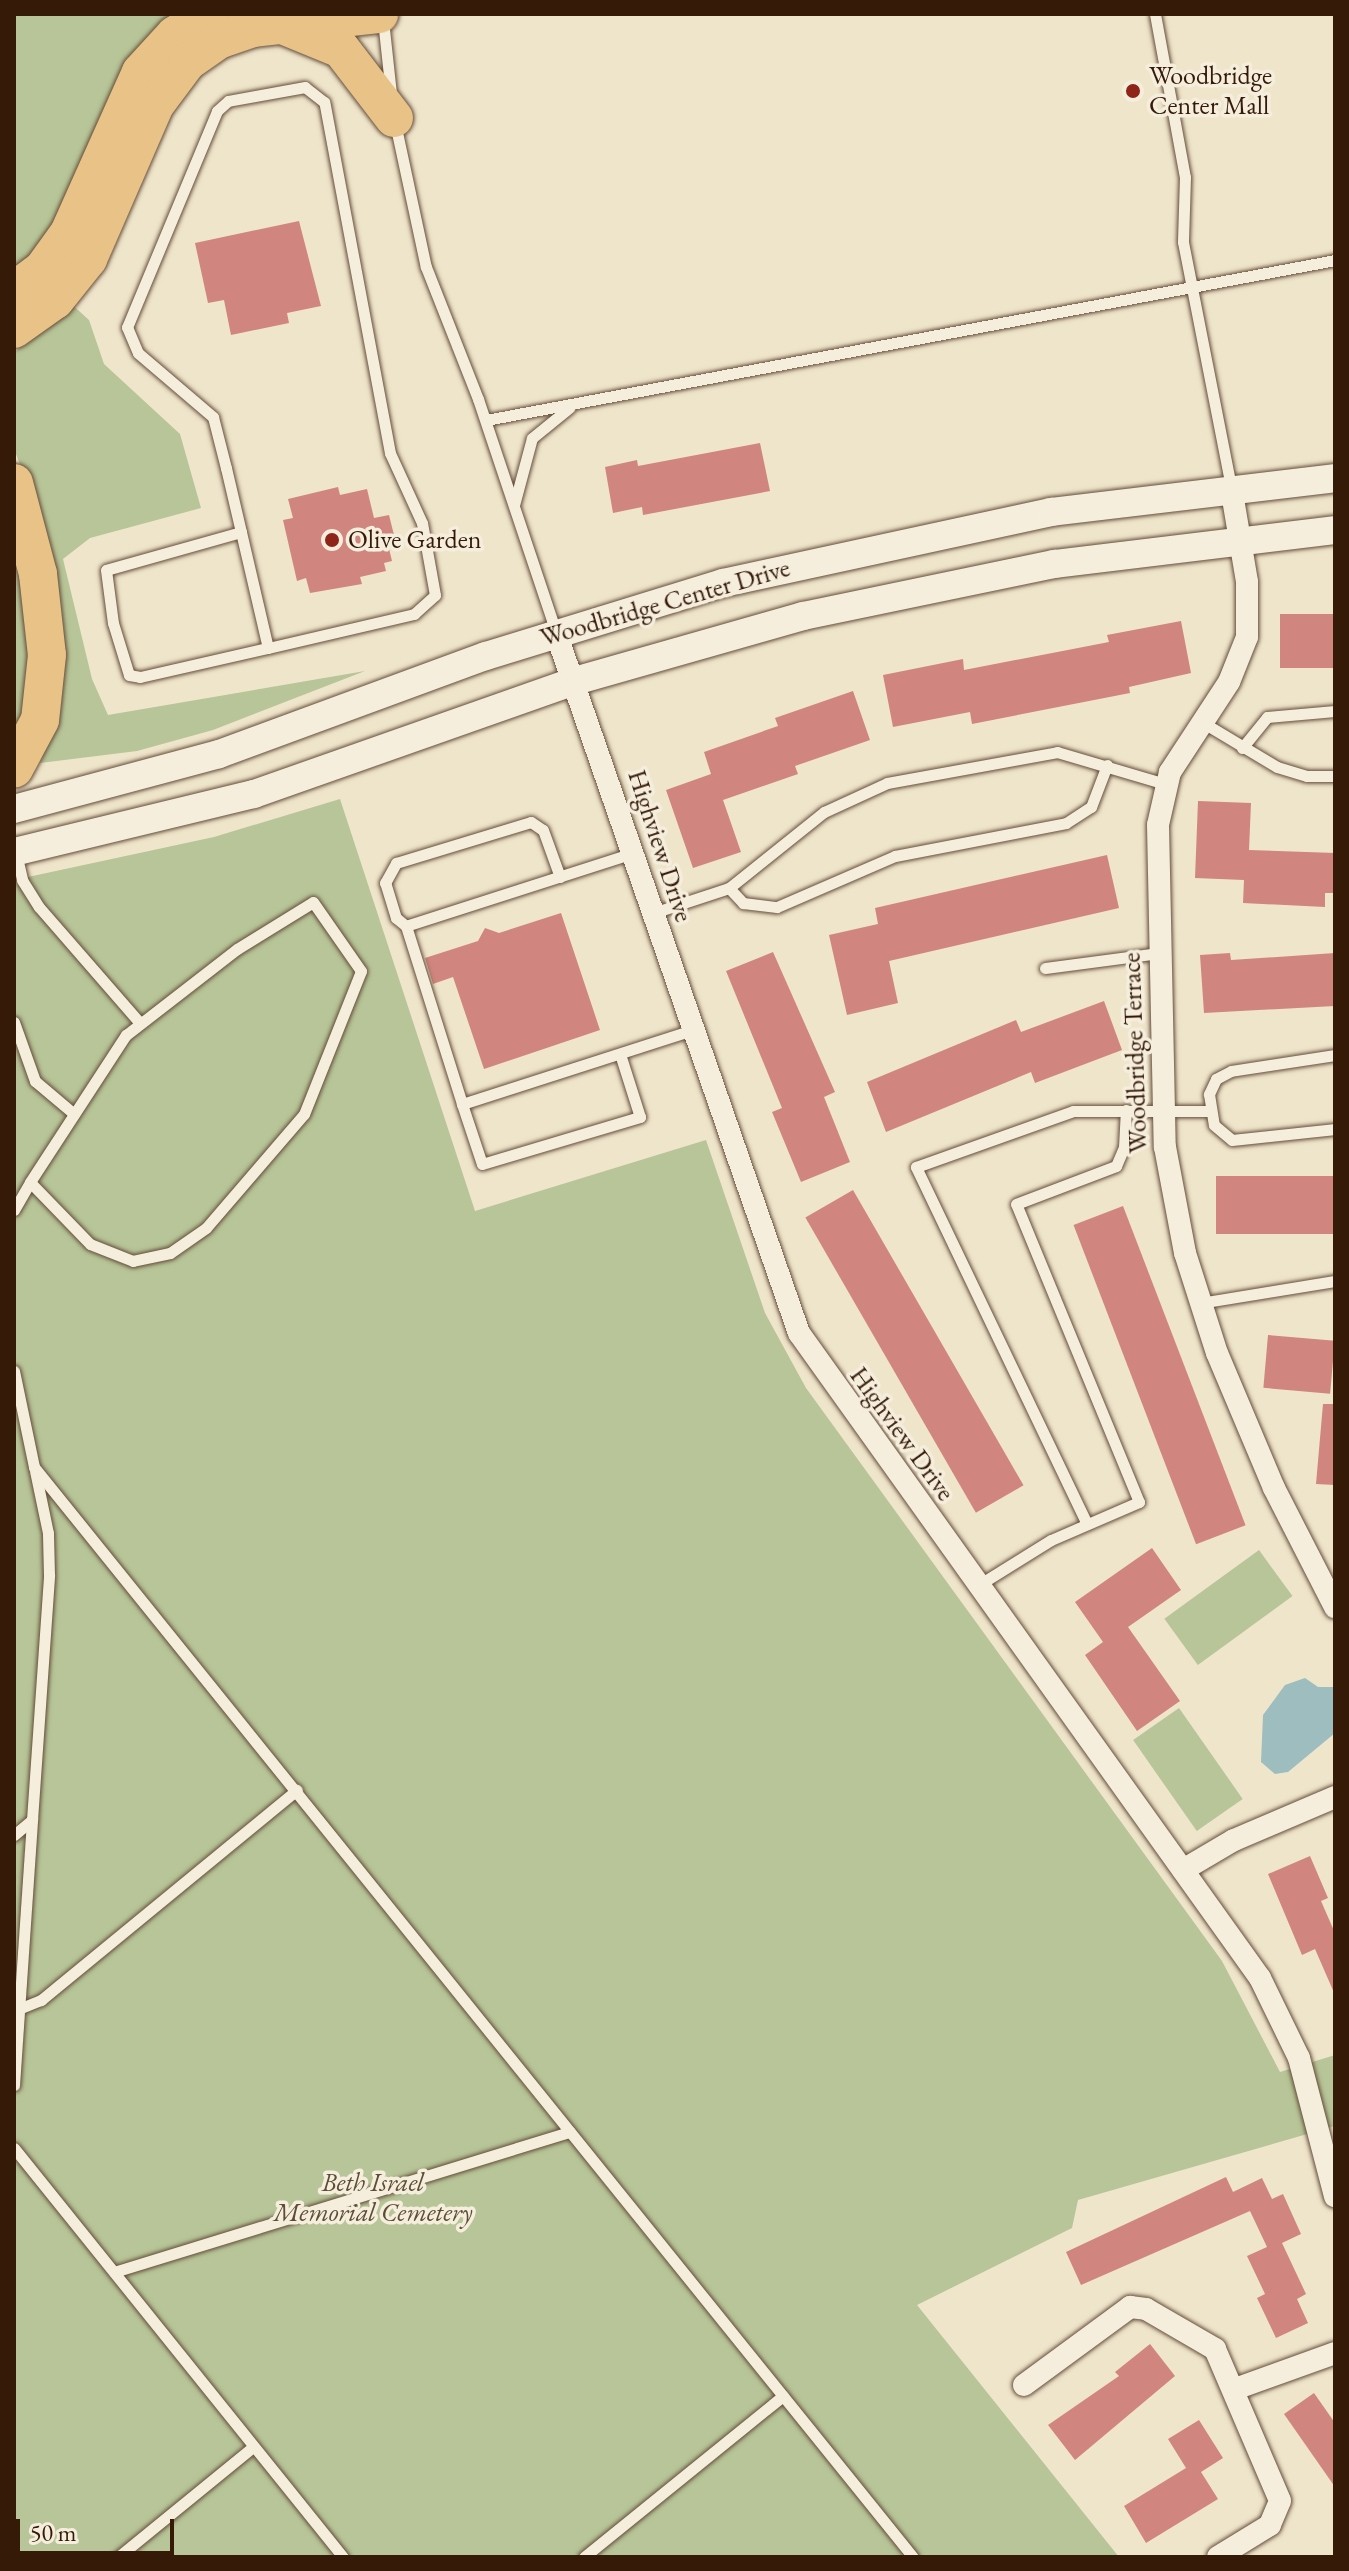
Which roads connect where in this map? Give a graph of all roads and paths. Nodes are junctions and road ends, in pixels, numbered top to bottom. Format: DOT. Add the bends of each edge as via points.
graph roads {
  1 [pos="210,14"];
  2 [pos="380,14"];
  3 [pos="1155,14"];
  4 [pos="277,25"];
  5 [pos="394,118"];
  6 [pos="1335,260"];
  7 [pos="1192,287"];
  8 [pos="14,291"];
  9 [pos="14,329"];
  10 [pos="591,400"];
  11 [pos="486,420"];
  12 [pos="1335,478"];
  13 [pos="14,483"];
  14 [pos="1231,487"];
  15 [pos="514,506"];
  16 [pos="1335,530"];
  17 [pos="241,532"];
  18 [pos="1240,539"];
  19 [pos="556,633"];
  20 [pos="268,648"];
  21 [pos="575,681"];
  22 [pos="1335,711"];
  23 [pos="1202,722"];
  24 [pos="1242,748"];
  25 [pos="1107,765"];
  26 [pos="14,769"];
  27 [pos="1335,776"];
  28 [pos="1165,784"];
  29 [pos="14,809"];
  30 [pos="15,852"];
  31 [pos="633,853"];
  32 [pos="560,877"];
  33 [pos="729,888"];
  34 [pos="653,913"];
  35 [pos="406,926"];
  36 [pos="1159,953"];
  37 [pos="1045,968"];
  38 [pos="14,1022"];
  39 [pos="139,1022"];
  40 [pos="693,1030"];
  41 [pos="620,1054"];
  42 [pos="1335,1055"];
  43 [pos="462,1104"];
  44 [pos="1126,1110"];
  45 [pos="1162,1111"];
  46 [pos="1211,1111"];
  47 [pos="74,1114"];
  48 [pos="1335,1129"];
  49 [pos="30,1182"];
  50 [pos="14,1210"];
  51 [pos="1335,1281"];
  52 [pos="1200,1303"];
  53 [pos="14,1371"];
  54 [pos="34,1467"];
  55 [pos="1087,1524"];
  56 [pos="977,1586"];
  57 [pos="1335,1607"];
  58 [pos="297,1790"];
  59 [pos="1335,1797"];
  60 [pos="32,1820"];
  61 [pos="14,1835"];
  62 [pos="1183,1870"];
  63 [pos="21,2008"];
  64 [pos="14,2085"];
  65 [pos="570,2132"];
  66 [pos="14,2148"];
  67 [pos="1335,2196"];
  68 [pos="114,2272"];
  69 [pos="1335,2353"];
  70 [pos="1024,2385"];
  71 [pos="1235,2389"];
  72 [pos="783,2396"];
  73 [pos="253,2447"];
  74 [pos="118,2557"];
  75 [pos="343,2557"];
  76 [pos="584,2557"];
  77 [pos="913,2557"];
  78 [pos="1218,2557"];
  1 -- 8 [label="highway" via="175,35 141,72 69,233 43,269"];
  2 -- 4 [label="highway"];
  2 -- 5 [label="lane"];
  3 -- 7 [label="lane" via="1185,177 1182,231"];
  4 -- 5 [label="highway" via="314,34 341,49"];
  4 -- 9 [label="highway" via="218,40 173,76 155,105 88,259 55,300"];
  5 -- 11 [label="lane" via="426,267"];
  6 -- 7 [label="lane"];
  7 -- 10 [label="lane"];
  7 -- 14 [label="lane"];
  10 -- 11 [label="lane"];
  10 -- 15 [label="lane" via="555,415 532,438"];
  11 -- 15 [label="lane"];
  12 -- 14 [label="street, Woodbridge Center Drive"];
  13 -- 26 [label="highway" via="38,574 47,655 40,720"];
  14 -- 18 [label="street, Woodbridge Terrace"];
  14 -- 19 [label="street, Woodbridge Center Drive" via="1051,512 881,545 723,583"];
  15 -- 19 [label="lane"];
  16 -- 18 [label="street, Woodbridge Center Drive"];
  17 -- 20 [label="lane"];
  17 -- 20 [label="lane" via="111,565 103,578 113,623 124,670 136,677"];
  17 -- 20 [label="lane" via="213,417 138,353 127,327 217,111 228,101 305,87 324,102 390,453 422,523 435,595 414,614"];
  18 -- 21 [label="street, Woodbridge Center Drive" via="1055,564 912,591 762,626"];
  18 -- 23 [label="street, Woodbridge Terrace" via="1249,600 1247,637 1234,672"];
  19 -- 21 [label="street, Highview Drive"];
  19 -- 29 [label="street, Woodbridge Center Drive" via="219,754"];
  21 -- 30 [label="street, Woodbridge Center Drive" via="254,794"];
  21 -- 31 [label="street, Highview Drive"];
  22 -- 24 [label="lane" via="1267,717"];
  23 -- 24 [label="lane"];
  23 -- 28 [label="street, Woodbridge Terrace"];
  24 -- 27 [label="lane" via="1290,772"];
  25 -- 28 [label="lane"];
  25 -- 33 [label="lane" via="1057,752 877,786 824,812"];
  25 -- 33 [label="lane" via="1091,807 1072,821 906,853 777,907 743,903"];
  28 -- 36 [label="street, Woodbridge Terrace" via="1157,844"];
  30 -- 39 [label="lane" via="22,880 39,907"];
  31 -- 32 [label="lane"];
  31 -- 34 [label="street, Highview Drive"];
  32 -- 35 [label="lane"];
  32 -- 35 [label="lane" via="543,830 531,822 396,863 385,883 396,918"];
  33 -- 34 [label="lane"];
  34 -- 40 [label="street, Highview Drive"];
  35 -- 43 [label="lane"];
  36 -- 37 [label="lane"];
  36 -- 45 [label="street, Woodbridge Terrace"];
  38 -- 47 [label="lane" via="35,1081"];
  39 -- 47 [label="lane"];
  39 -- 49 [label="lane" via="237,949 313,902 361,971 304,1114 238,1196 170,1253 133,1261 90,1244"];
  40 -- 41 [label="lane"];
  40 -- 56 [label="street, Highview Drive" via="799,1333"];
  41 -- 43 [label="lane"];
  41 -- 43 [label="lane" via="640,1117 482,1164"];
  42 -- 46 [label="lane" via="1225,1073 1211,1089"];
  44 -- 45 [label="lane"];
  44 -- 55 [label="lane" via="1124,1147 1116,1166 1016,1204 1139,1502"];
  44 -- 55 [label="lane" via="1060,1114 916,1167"];
  45 -- 46 [label="lane"];
  45 -- 52 [label="street, Woodbridge Terrace" via="1175,1209"];
  46 -- 48 [label="lane" via="1216,1129 1232,1140"];
  47 -- 49 [label="lane"];
  49 -- 50 [label="lane"];
  51 -- 52 [label="lane"];
  52 -- 57 [label="street, Woodbridge Terrace" via="1261,1460"];
  53 -- 54 [label="lane"];
  54 -- 58 [label="lane"];
  54 -- 60 [label="lane" via="48,1533 49,1575"];
  55 -- 56 [label="lane"];
  56 -- 62 [label="street, Highview Drive"];
  58 -- 63 [label="lane" via="41,2000"];
  58 -- 65 [label="lane"];
  59 -- 62 [label="street" via="1234,1840"];
  60 -- 61 [label="lane"];
  60 -- 63 [label="lane"];
  62 -- 67 [label="street, Highview Drive" via="1250,1962 1291,2036"];
  63 -- 64 [label="lane"];
  65 -- 68 [label="lane"];
  65 -- 72 [label="lane"];
  66 -- 68 [label="lane"];
  68 -- 73 [label="lane"];
  69 -- 71 [label="street"];
  70 -- 71 [label="street" via="1114,2314 1138,2306 1215,2349"];
  71 -- 78 [label="street" via="1280,2501 1270,2525"];
  72 -- 76 [label="lane"];
  72 -- 77 [label="lane"];
  73 -- 74 [label="lane"];
  73 -- 75 [label="lane"];
}
